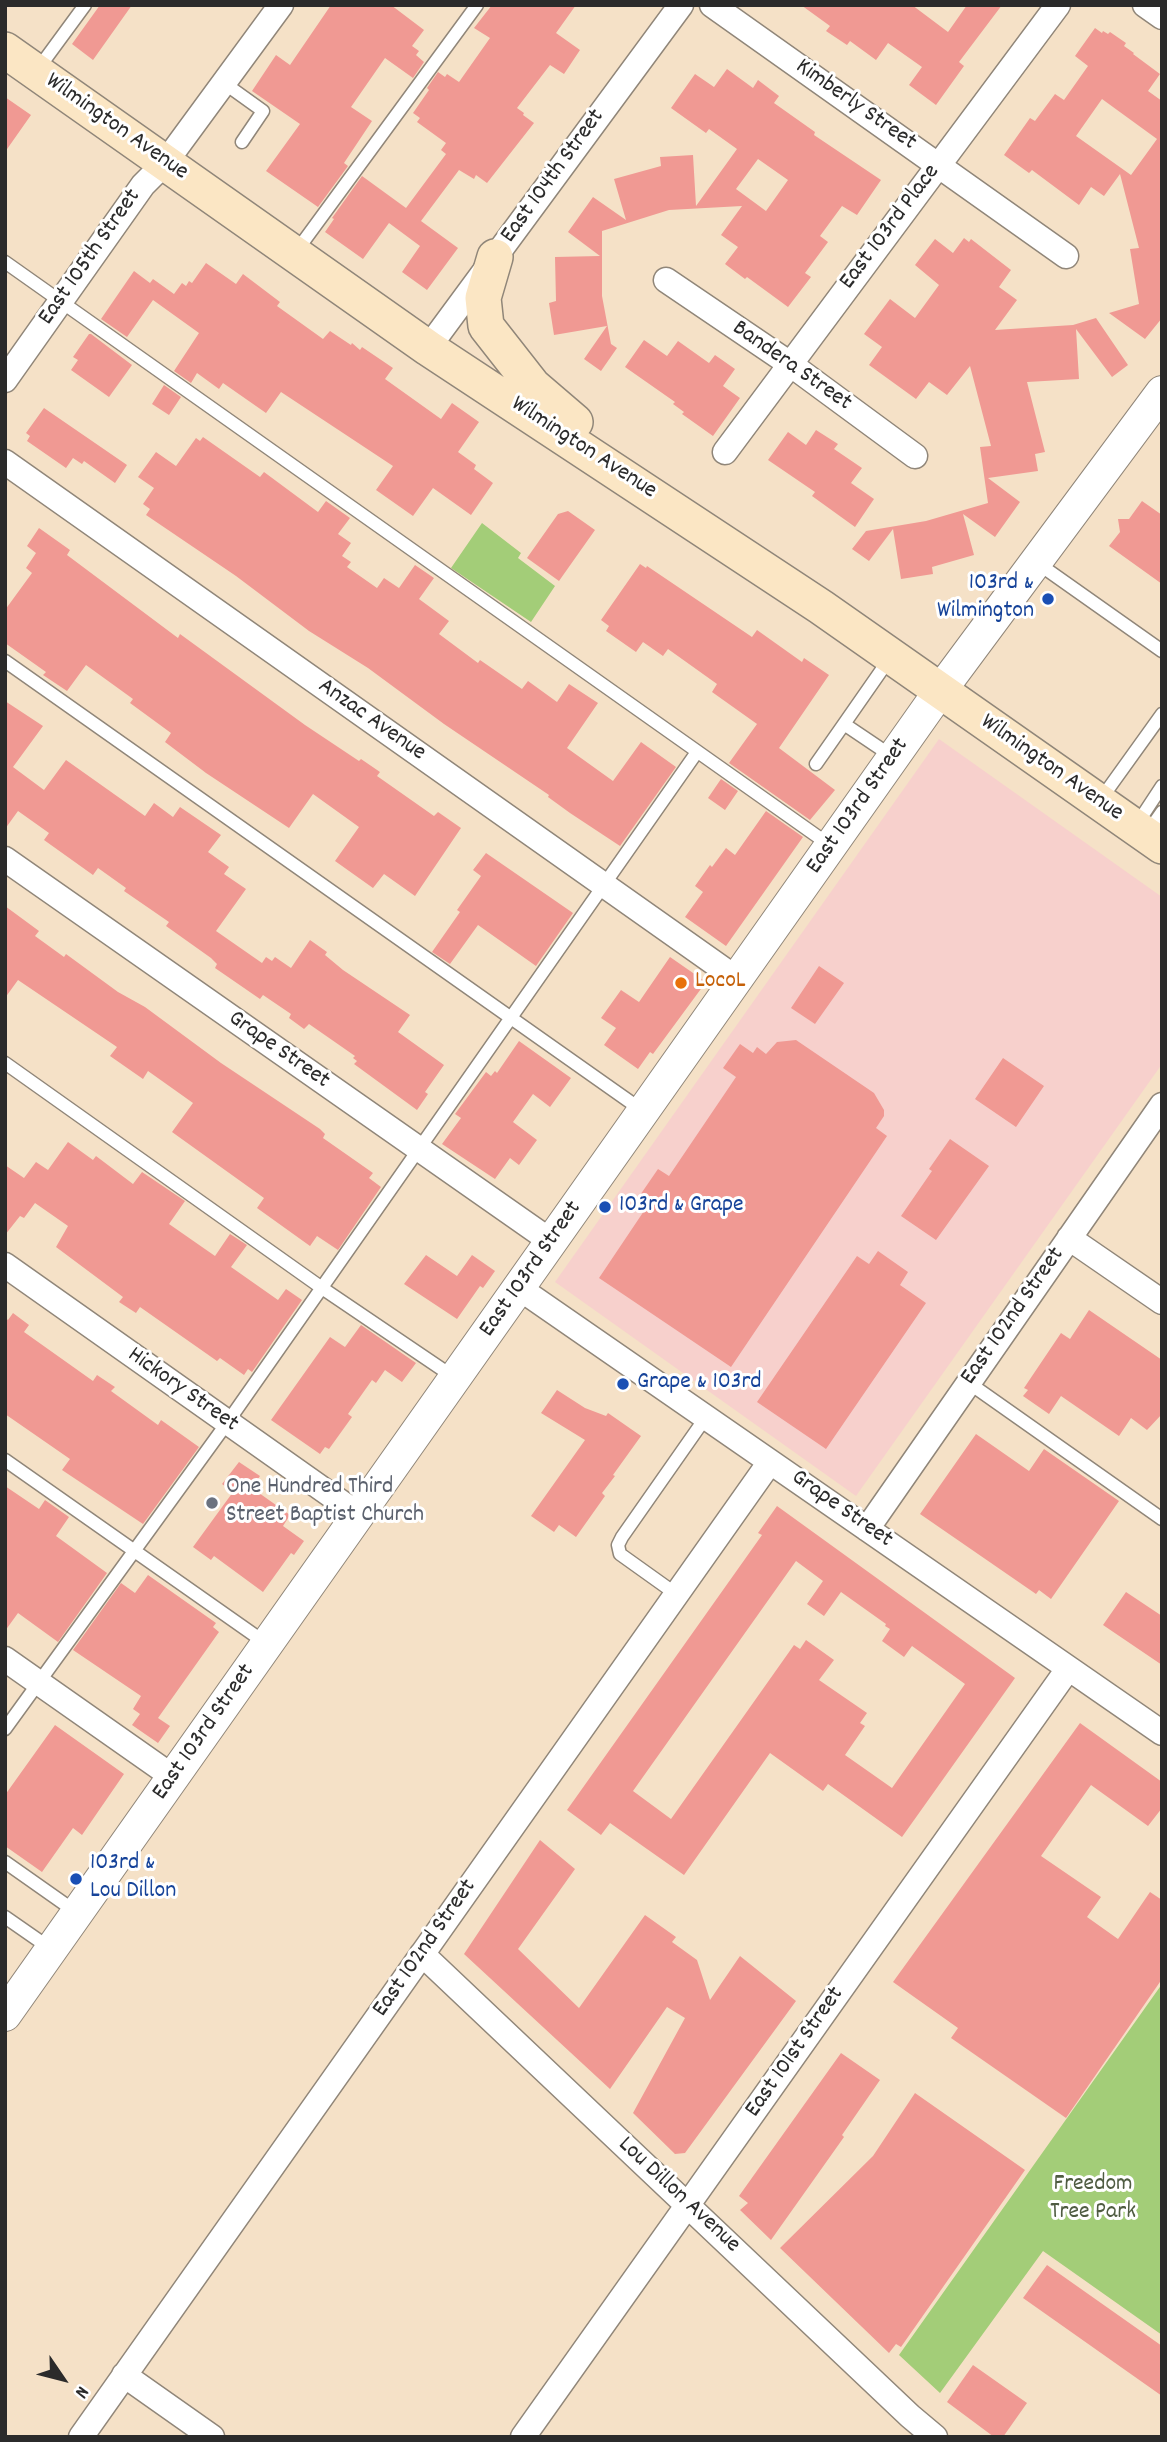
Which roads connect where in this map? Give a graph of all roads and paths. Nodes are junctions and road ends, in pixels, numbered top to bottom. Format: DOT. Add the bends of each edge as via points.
graph roads {
  1 [pos="85,5"];
  2 [pos="281,5"];
  3 [pos="477,5"];
  4 [pos="681,5"];
  5 [pos="712,5"];
  6 [pos="1058,5"];
  7 [pos="1145,5"];
  8 [pos="1162,18"];
  9 [pos="5,50"];
  10 [pos="36,72"];
  11 [pos="224,83"];
  12 [pos="242,142"];
  13 [pos="165,163"];
  14 [pos="937,165"];
  15 [pos="295,254"];
  16 [pos="1066,256"];
  17 [pos="495,257"];
  18 [pos="5,262"];
  19 [pos="666,279"];
  20 [pos="61,302"];
  21 [pos="428,348"];
  22 [pos="790,365"];
  23 [pos="5,380"];
  24 [pos="1162,392"];
  25 [pos="725,452"];
  26 [pos="915,456"];
  27 [pos="5,462"];
  28 [pos="684,515"];
  29 [pos="1035,561"];
  30 [pos="1162,651"];
  31 [pos="891,656"];
  32 [pos="5,661"];
  33 [pos="940,691"];
  34 [pos="1162,714"];
  35 [pos="844,724"];
  36 [pos="697,752"];
  37 [pos="893,758"];
  38 [pos="816,764"];
  39 [pos="1162,786"];
  40 [pos="1099,802"];
  41 [pos="1151,830"];
  42 [pos="831,846"];
  43 [pos="5,859"];
  44 [pos="603,885"];
  45 [pos="737,979"];
  46 [pos="510,1018"];
  47 [pos="5,1063"];
  48 [pos="1162,1105"];
  49 [pos="644,1111"];
  50 [pos="419,1150"];
  51 [pos="1069,1238"];
  52 [pos="552,1242"];
  53 [pos="5,1265"];
  54 [pos="519,1287"];
  55 [pos="322,1288"];
  56 [pos="1162,1302"];
  57 [pos="455,1378"];
  58 [pos="968,1383"];
  59 [pos="706,1417"];
  60 [pos="228,1423"];
  61 [pos="5,1460"];
  62 [pos="770,1462"];
  63 [pos="359,1515"];
  64 [pos="1162,1519"];
  65 [pos="867,1529"];
  66 [pos="135,1551"];
  67 [pos="676,1594"];
  68 [pos="268,1644"];
  69 [pos="5,1660"];
  70 [pos="1068,1668"];
  71 [pos="38,1683"];
  72 [pos="5,1729"];
  73 [pos="1162,1733"];
  74 [pos="173,1777"];
  75 [pos="5,1862"];
  76 [pos="77,1913"];
  77 [pos="5,1917"];
  78 [pos="51,1950"];
  79 [pos="422,1954"];
  80 [pos="5,2015"];
  81 [pos="687,2206"];
  82 [pos="124,2375"];
  83 [pos="81,2437"];
  84 [pos="212,2437"];
  85 [pos="523,2437"];
  86 [pos="935,2437"];
  1 -- 10 [label="lane"];
  2 -- 11 [label="street, East 105th Street"];
  3 -- 15 [label="lane"];
  4 -- 17 [label="street, East 104th Street"];
  5 -- 14 [label="street, Kimberly Street"];
  6 -- 14 [label="street, East 103rd Place"];
  7 -- 8 [label="street"];
  9 -- 10 [label="main road, Wilmington Avenue"];
  10 -- 13 [label="main road, Wilmington Avenue"];
  11 -- 12 [label="lane" via="263,111"];
  11 -- 13 [label="street, East 105th Street"];
  13 -- 15 [label="main road, Wilmington Avenue"];
  13 -- 20 [label="street, East 105th Street" via="142,185"];
  14 -- 16 [label="street, Kimberly Street"];
  14 -- 22 [label="street, East 103rd Place"];
  15 -- 21 [label="main road, Wilmington Avenue"];
  17 -- 21 [label="street, East 104th Street"];
  17 -- 28 [label="main road" via="483,298 486,326 533,386"];
  18 -- 20 [label="lane"];
  19 -- 22 [label="street, Bandera Street"];
  20 -- 23 [label="street, East 105th Street"];
  20 -- 36 [label="lane"];
  21 -- 28 [label="main road, Wilmington Avenue"];
  22 -- 25 [label="street, East 103rd Place"];
  22 -- 26 [label="street, Bandera Street"];
  24 -- 29 [label="street, East 103rd Street"];
  27 -- 44 [label="street, Anzac Avenue"];
  28 -- 31 [label="main road, Wilmington Avenue"];
  29 -- 30 [label="lane"];
  29 -- 33 [label="street, East 103rd Street"];
  31 -- 33 [label="main road, Wilmington Avenue"];
  31 -- 35 [label="lane"];
  32 -- 46 [label="lane"];
  33 -- 37 [label="street, East 103rd Street"];
  33 -- 40 [label="main road, Wilmington Avenue"];
  34 -- 40 [label="lane"];
  35 -- 37 [label="lane"];
  35 -- 38 [label="lane"];
  36 -- 42 [label="lane"];
  36 -- 44 [label="lane"];
  37 -- 42 [label="street, East 103rd Street"];
  39 -- 41 [label="lane"];
  40 -- 41 [label="main road, Wilmington Avenue"];
  42 -- 45 [label="street, East 103rd Street"];
  43 -- 50 [label="street, Grape Street"];
  44 -- 45 [label="street, Anzac Avenue"];
  44 -- 46 [label="lane"];
  45 -- 49 [label="street, East 103rd Street"];
  46 -- 49 [label="lane"];
  46 -- 50 [label="lane"];
  47 -- 55 [label="lane"];
  48 -- 51 [label="street, East 102nd Street"];
  49 -- 52 [label="street, East 103rd Street"];
  50 -- 52 [label="street, Grape Street"];
  50 -- 55 [label="lane"];
  51 -- 56 [label="street"];
  51 -- 58 [label="street, East 102nd Street"];
  52 -- 54 [label="street, East 103rd Street"];
  53 -- 60 [label="street, Hickory Street"];
  54 -- 57 [label="street, East 103rd Street"];
  54 -- 59 [label="street, Grape Street"];
  55 -- 57 [label="lane"];
  55 -- 60 [label="lane"];
  57 -- 63 [label="street, East 103rd Street"];
  58 -- 64 [label="lane"];
  58 -- 65 [label="street, East 102nd Street"];
  59 -- 62 [label="street, Grape Street"];
  59 -- 67 [label="lane" via="618,1545 620,1554"];
  60 -- 63 [label="street, Hickory Street"];
  60 -- 66 [label="lane"];
  61 -- 66 [label="lane"];
  62 -- 65 [label="street, Grape Street"];
  62 -- 67 [label="street, East 102nd Street"];
  63 -- 68 [label="street, East 103rd Street"];
  65 -- 70 [label="street, Grape Street"];
  66 -- 68 [label="lane"];
  66 -- 71 [label="lane"];
  67 -- 79 [label="street, East 102nd Street"];
  68 -- 74 [label="street, East 103rd Street"];
  69 -- 71 [label="street"];
  70 -- 73 [label="street, Grape Street"];
  70 -- 81 [label="street, East 101st Street"];
  71 -- 72 [label="lane"];
  71 -- 74 [label="street"];
  74 -- 76 [label="street, East 103rd Street"];
  75 -- 76 [label="lane"];
  76 -- 78 [label="street, East 103rd Street"];
  77 -- 78 [label="lane"];
  78 -- 80 [label="street, East 103rd Street"];
  79 -- 81 [label="street, Lou Dillon Avenue"];
  79 -- 82 [label="street, East 102nd Street"];
  81 -- 85 [label="street, East 101st Street"];
  81 -- 86 [label="street, Lou Dillon Avenue"];
  82 -- 83 [label="street, East 102nd Street"];
  82 -- 84 [label="street"];
}
